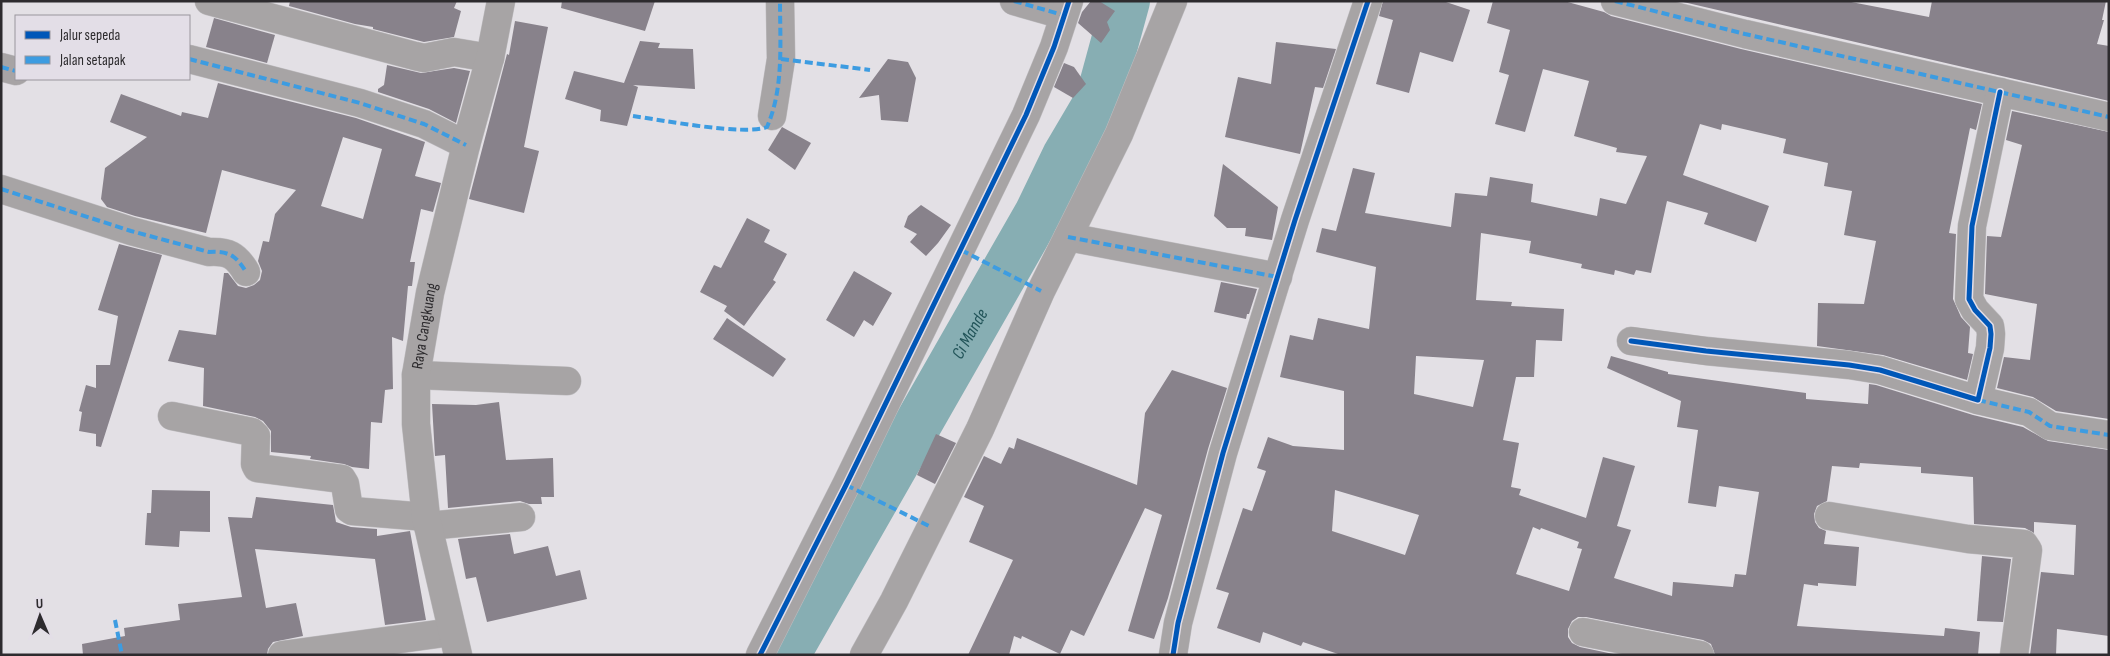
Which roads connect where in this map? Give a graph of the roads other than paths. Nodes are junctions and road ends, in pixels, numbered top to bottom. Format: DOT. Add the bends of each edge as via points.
graph roads {
  1 [pos="209,1"];
  2 [pos="501,1"];
  3 [pos="780,1"];
  4 [pos="1014,1"];
  5 [pos="1172,1"];
  6 [pos="1368,1"];
  7 [pos="1615,1"];
  8 [pos="1066,8"];
  9 [pos="490,58"];
  10 [pos="190,59"];
  11 [pos="1,68"];
  12 [pos="15,70"];
  13 [pos="2000,92"];
  14 [pos="772,116"];
  15 [pos="2109,117"];
  16 [pos="466,146"];
  17 [pos="1,188"];
  18 [pos="1066,241"];
  19 [pos="246,272"];
  20 [pos="1278,277"];
  21 [pos="1631,341"];
  22 [pos="416,375"];
  23 [pos="567,380"];
  24 [pos="1978,400"];
  25 [pos="172,416"];
  26 [pos="2109,435"];
  27 [pos="1829,516"];
  28 [pos="521,517"];
  29 [pos="427,521"];
  30 [pos="1583,632"];
  31 [pos="455,643"];
  32 [pos="282,655"];
  33 [pos="760,655"];
  34 [pos="864,655"];
  35 [pos="1173,655"];
  36 [pos="1700,655"];
  37 [pos="2014,655"];
  1 -- 9 [label="street" via="424,58 454,52"];
  2 -- 9 [label="street, Raya Cangkuang"];
  3 -- 14 [label="street" via="781,60"];
  4 -- 8 [label="street"];
  5 -- 18 [label="street" via="1119,134"];
  6 -- 20 [label="street"];
  7 -- 13 [label="street"];
  8 -- 33 [label="street" via="1026,115"];
  9 -- 16 [label="street, Raya Cangkuang"];
  10 -- 16 [label="street" via="360,103 424,124"];
  11 -- 12 [label="street"];
  13 -- 15 [label="street"];
  13 -- 24 [label="street" via="1972,226 1969,299 1990,326 1991,334"];
  16 -- 22 [label="street, Raya Cangkuang" via="430,293"];
  17 -- 19 [label="street" via="140,234 230,255 240,261"];
  18 -- 20 [label="street"];
  18 -- 34 [label="street" via="980,429"];
  20 -- 35 [label="street" via="1223,453 1178,623"];
  21 -- 24 [label="street" via="1880,370"];
  22 -- 23 [label="street"];
  22 -- 29 [label="street, Raya Cangkuang" via="416,424"];
  24 -- 26 [label="street" via="2029,412 2050,426"];
  25 -- 29 [label="street" via="252,432 256,436 257,468 342,479 352,511"];
  27 -- 37 [label="street" via="1968,539 2024,544 2028,550"];
  28 -- 29 [label="street"];
  29 -- 31 [label="street, Raya Cangkuang"];
  30 -- 36 [label="street"];
  31 -- 32 [label="street"];
}
